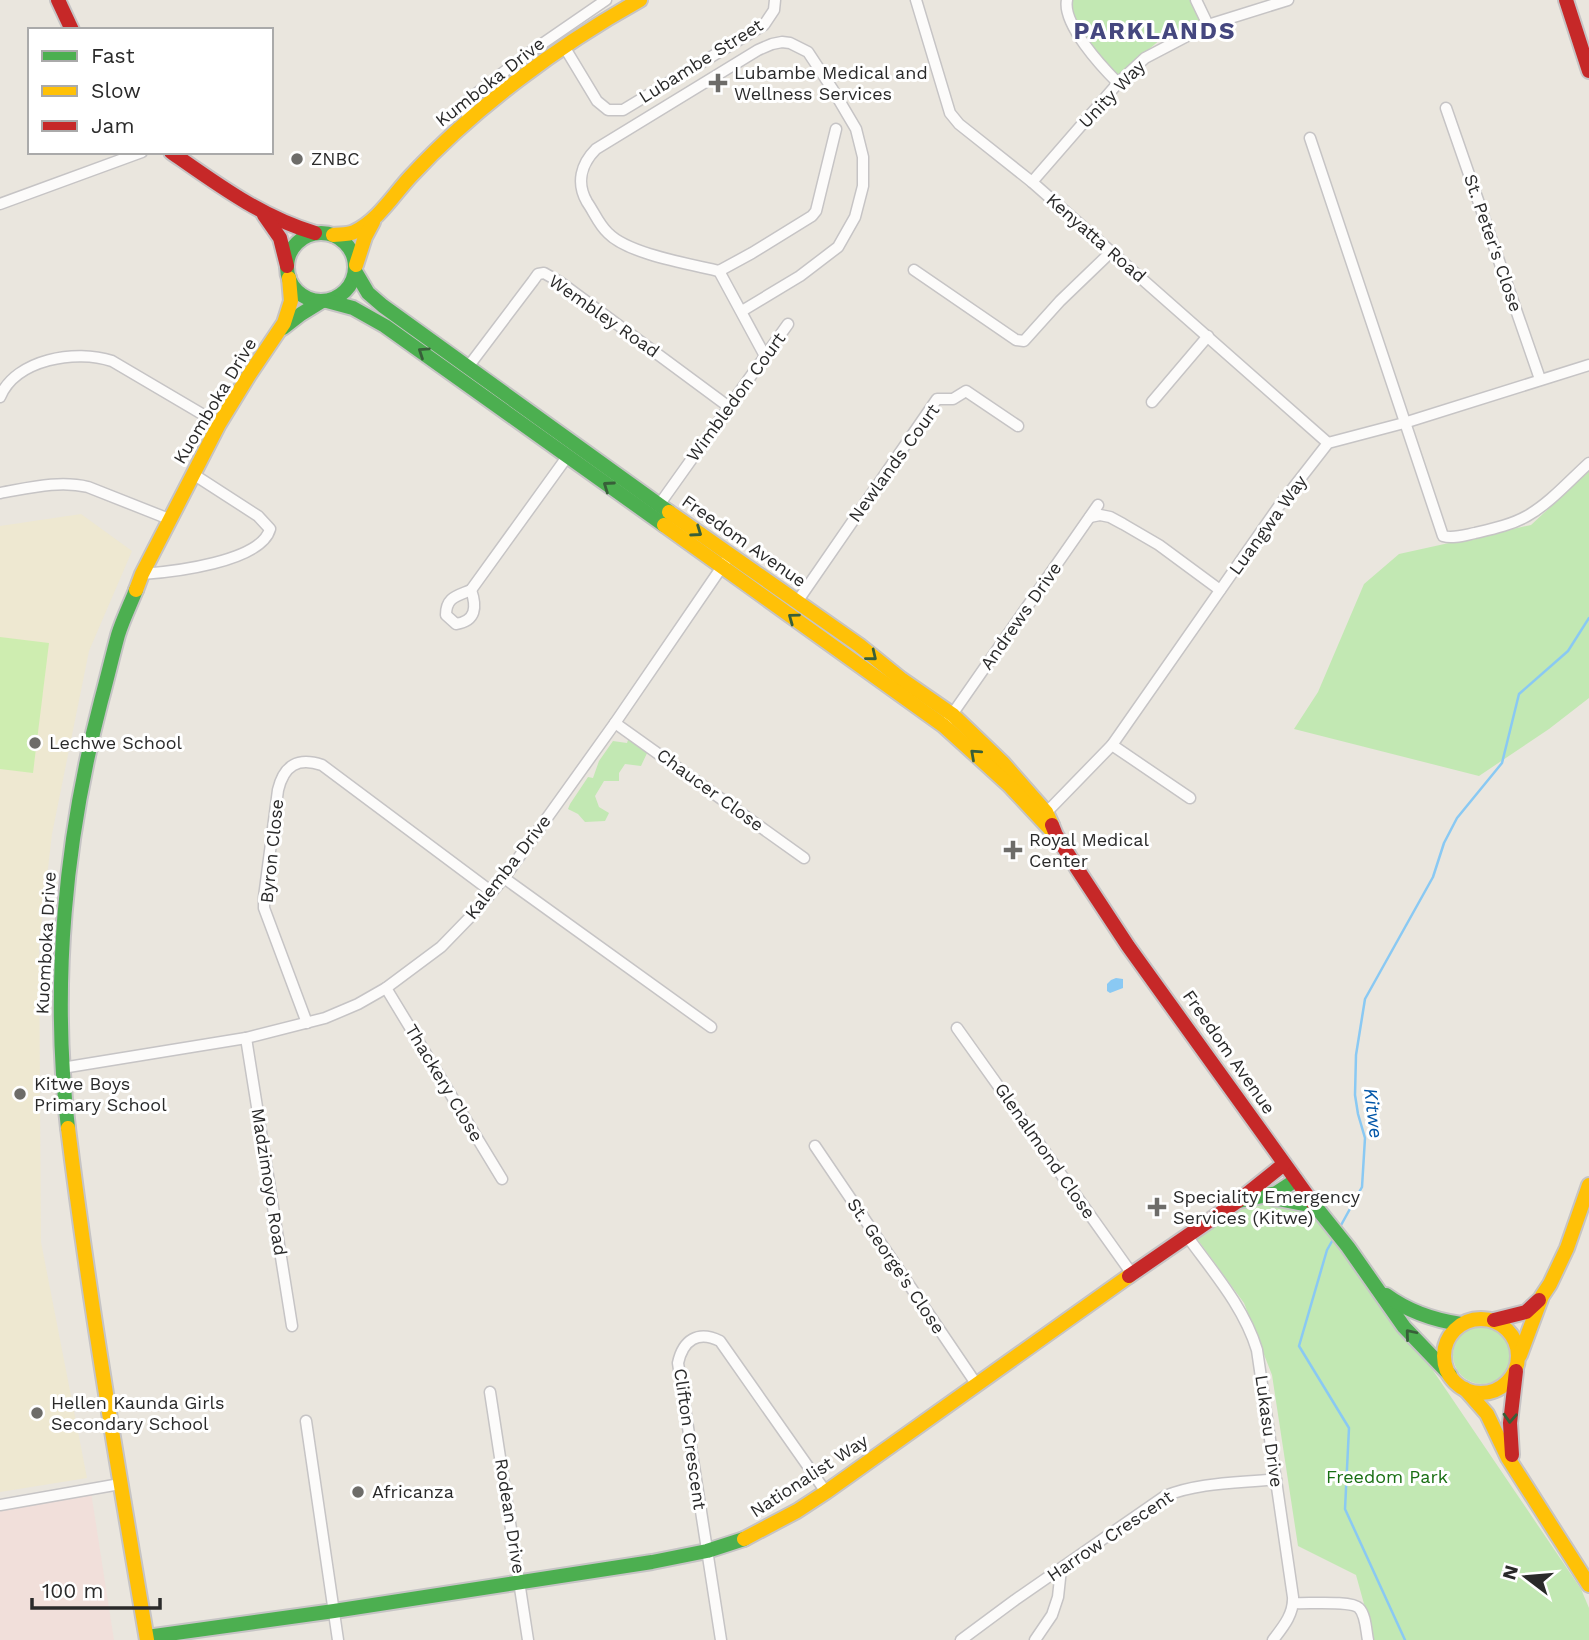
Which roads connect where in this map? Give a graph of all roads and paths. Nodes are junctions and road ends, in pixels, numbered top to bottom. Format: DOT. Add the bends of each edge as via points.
graph roads {
  1 [pos="58,0"];
  2 [pos="606,0"];
  3 [pos="640,0"];
  4 [pos="775,0"];
  5 [pos="915,0"];
  6 [pos="1067,0"];
  7 [pos="1196,0"];
  8 [pos="1288,0"];
  9 [pos="1566,0"];
  10 [pos="1208,24"];
  11 [pos="71,28"];
  12 [pos="565,48"];
  13 [pos="523,57"];
  14 [pos="533,70"];
  15 [pos="1589,71"];
  16 [pos="1118,83"];
  17 [pos="1446,108"];
  18 [pos="468,122"];
  19 [pos="836,129"];
  20 [pos="1310,138"];
  21 [pos="137,154"];
  22 [pos="174,154"];
  23 [pos="1032,182"];
  24 [pos="0,204"];
  25 [pos="379,211"];
  26 [pos="263,213"];
  27 [pos="315,233"];
  28 [pos="333,235"];
  29 [pos="1111,252"];
  30 [pos="355,269"];
  31 [pos="914,270"];
  32 [pos="719,271"];
  33 [pos="288,272"];
  34 [pos="324,301"];
  35 [pos="742,311"];
  36 [pos="378,312"];
  37 [pos="788,324"];
  38 [pos="280,331"];
  39 [pos="1208,336"];
  40 [pos="765,356"];
  41 [pos="1589,365"];
  42 [pos="468,368"];
  43 [pos="1540,379"];
  44 [pos="483,396"];
  45 [pos="0,397"];
  46 [pos="1152,402"];
  47 [pos="729,407"];
  48 [pos="534,415"];
  49 [pos="1404,423"];
  50 [pos="219,424"];
  51 [pos="1018,426"];
  52 [pos="1328,443"];
  53 [pos="567,457"];
  54 [pos="1589,463"];
  55 [pos="193,474"];
  56 [pos="0,491"];
  57 [pos="659,505"];
  58 [pos="1098,505"];
  59 [pos="1090,517"];
  60 [pos="169,519"];
  61 [pos="726,561"];
  62 [pos="142,574"];
  63 [pos="471,590"];
  64 [pos="1220,590"];
  65 [pos="797,602"];
  66 [pos="948,720"];
  67 [pos="615,723"];
  68 [pos="1112,745"];
  69 [pos="1190,798"];
  70 [pos="1043,816"];
  71 [pos="804,858"];
  72 [pos="504,878"];
  73 [pos="492,892"];
  74 [pos="386,988"];
  75 [pos="307,1023"];
  76 [pos="711,1027"];
  77 [pos="957,1028"];
  78 [pos="246,1038"];
  79 [pos="62,1068"];
  80 [pos="815,1146"];
  81 [pos="1284,1164"];
  82 [pos="502,1179"];
  83 [pos="1296,1180"];
  84 [pos="1589,1185"];
  85 [pos="1265,1196"];
  86 [pos="1238,1201"];
  87 [pos="1315,1206"];
  88 [pos="1187,1236"];
  89 [pos="1132,1274"];
  90 [pos="1376,1287"];
  91 [pos="1542,1296"];
  92 [pos="1494,1320"];
  93 [pos="1461,1324"];
  94 [pos="292,1326"];
  95 [pos="1517,1364"];
  96 [pos="1450,1376"];
  97 [pos="977,1385"];
  98 [pos="1465,1389"];
  99 [pos="490,1392"];
  100 [pos="306,1421"];
  101 [pos="1514,1467"];
  102 [pos="1276,1479"];
  103 [pos="120,1485"];
  104 [pos="826,1492"];
  105 [pos="0,1505"];
  106 [pos="707,1551"];
  107 [pos="1061,1569"];
  108 [pos="520,1583"];
  109 [pos="1589,1585"];
  110 [pos="1293,1604"];
  111 [pos="334,1611"];
  112 [pos="147,1639"];
  113 [pos="338,1640"];
  114 [pos="528,1640"];
  115 [pos="721,1640"];
  116 [pos="961,1640"];
  117 [pos="1035,1640"];
  118 [pos="1273,1640"];
  119 [pos="1368,1640"];
  1 -- 11 [label="main road"];
  2 -- 13 [label="street"];
  3 -- 12 [label="main road, Kumboka Drive"];
  4 -- 12 [label="street, Lubambe Street" via="764,24 623,110 608,110 597,101"];
  5 -- 23 [label="street, Kenyatta Road" via="950,113"];
  6 -- 16 [label="street" via="1067,10 1086,47"];
  7 -- 10 [label="street"];
  8 -- 10 [label="street, Unity Way"];
  9 -- 15 [label="main road"];
  10 -- 16 [label="street, Unity Way" via="1145,58"];
  12 -- 14 [label="main road, Kumboka Drive"];
  13 -- 14 [label="street"];
  13 -- 18 [label="street" via="468,100"];
  14 -- 18 [label="main road, Kumboka Drive"];
  16 -- 23 [label="street, Unity Way"];
  17 -- 43 [label="street, St. Peter's Close"];
  18 -- 25 [label="main road, Kumboka Drive"];
  19 -- 32 [label="street" via="812,216"];
  20 -- 49 [label="street"];
  21 -- 24 [label="street"];
  22 -- 26 [label="main road"];
  23 -- 29 [label="street, Kenyatta Road"];
  25 -- 28 [label="main road, Kumboka Drive" via="357,231"];
  25 -- 30 [label="main road, Kumboka Drive"];
  26 -- 27 [label="main road"];
  26 -- 33 [label="main road" via="280,238"];
  27 -- 28 [label="main road"];
  27 -- 33 [label="main road" via="298,242 288,257"];
  28 -- 30 [label="main road" via="349,247"];
  29 -- 31 [label="street" via="1024,341"];
  29 -- 39 [label="street, Kenyatta Road"];
  30 -- 34 [label="main road" via="344,293"];
  30 -- 36 [label="main road"];
  32 -- 35 [label="street"];
  32 -- 35 [label="street" via="644,252 614,239 583,195 583,166 596,149 758,50 790,43 808,52 856,129 863,186 855,217 838,247"];
  33 -- 34 [label="main road" via="301,295"];
  33 -- 38 [label="main road" via="291,300"];
  34 -- 36 [label="main road"];
  34 -- 38 [label="main road"];
  35 -- 40 [label="street"];
  36 -- 42 [label="main road, Freedom Avenue"];
  44 -- 36 [label="main road, Freedom Avenue, one-way"];
  37 -- 40 [label="street, Wimbledon Court"];
  38 -- 50 [label="main road, Kuomboka Drive"];
  39 -- 46 [label="street"];
  39 -- 52 [label="street, Kenyatta Road"];
  40 -- 47 [label="street, Wimbledon Court"];
  41 -- 43 [label="street"];
  42 -- 47 [label="street, Wembley Road" via="538,274 544,273"];
  42 -- 48 [label="main road, Freedom Avenue"];
  43 -- 49 [label="street"];
  44 -- 48 [label="main road"];
  44 -- 53 [label="main road, Freedom Avenue"];
  45 -- 50 [label="street" via="27,369 62,357 93,356 112,361"];
  47 -- 57 [label="street, Wimbledon Court"];
  48 -- 57 [label="main road, Freedom Avenue"];
  49 -- 52 [label="street"];
  49 -- 54 [label="street" via="1445,537 1527,516"];
  50 -- 55 [label="main road, Kuomboka Drive"];
  51 -- 65 [label="street, Newlands Court" via="966,391 953,399 937,399"];
  52 -- 64 [label="street, Luangwa Way"];
  61 -- 53 [label="main road, Freedom Avenue, one-way"];
  53 -- 63 [label="street"];
  55 -- 60 [label="main road, Kuomboka Drive"];
  55 -- 62 [label="street" via="258,516 270,529 264,542 227,560"];
  56 -- 60 [label="street" via="76,485"];
  57 -- 61 [label="main road, Freedom Avenue, one-way"];
  58 -- 59 [label="street, Andrews Drive"];
  59 -- 64 [label="street" via="1110,517 1123,524"];
  59 -- 66 [label="street, Andrews Drive"];
  60 -- 62 [label="main road, Kuomboka Drive"];
  61 -- 65 [label="main road, Freedom Avenue"];
  66 -- 61 [label="main road, Freedom Avenue, one-way"];
  61 -- 67 [label="street, Kalemba Drive"];
  62 -- 79 [label="main road, Kuomboka Drive" via="104,687 78,806 60,976"];
  64 -- 68 [label="street, Luangwa Way"];
  65 -- 66 [label="main road, Freedom Avenue, one-way" via="859,645"];
  66 -- 70 [label="main road, Freedom Avenue"];
  67 -- 71 [label="street, Chaucer Close"];
  67 -- 72 [label="street, Kalemba Drive"];
  68 -- 69 [label="street"];
  68 -- 70 [label="street, Luangwa Way"];
  70 -- 81 [label="main road, Freedom Avenue" via="1128,946"];
  72 -- 73 [label="street, Kalemba Drive"];
  72 -- 76 [label="street"];
  73 -- 74 [label="street, Kalemba Drive" via="441,947"];
  73 -- 75 [label="street, Byron Close" via="322,765 312,761 287,769 278,790 264,908"];
  74 -- 75 [label="street, Kalemba Drive"];
  74 -- 82 [label="street, Thackery Close"];
  75 -- 78 [label="street, Kalemba Drive"];
  77 -- 89 [label="street, Glenalmond Close"];
  78 -- 79 [label="street, Kalemba Drive"];
  78 -- 94 [label="street, Madzimoyo Road"];
  79 -- 103 [label="main road, Kuomboka Drive" via="81,1232"];
  80 -- 97 [label="street, St. George's Close"];
  81 -- 83 [label="main road, Freedom Avenue"];
  81 -- 86 [label="main road, Nationalist Way"];
  83 -- 85 [label="main road"];
  83 -- 87 [label="main road, Freedom Avenue"];
  84 -- 91 [label="main road" via="1567,1248"];
  85 -- 86 [label="main road"];
  85 -- 87 [label="main road"];
  86 -- 88 [label="main road, Nationalist Way"];
  87 -- 90 [label="main road, Freedom Avenue"];
  88 -- 89 [label="main road, Nationalist Way"];
  88 -- 102 [label="street, Lukasu Drive" via="1238,1309 1254,1341"];
  89 -- 97 [label="main road, Nationalist Way"];
  90 -- 93 [label="main road, Freedom Avenue" via="1413,1312"];
  96 -- 90 [label="main road, Freedom Avenue, one-way" via="1399,1321"];
  91 -- 92 [label="main road" via="1526,1312"];
  91 -- 95 [label="main road"];
  92 -- 93 [label="main road" via="1477,1318"];
  92 -- 95 [label="main road" via="1515,1340"];
  93 -- 96 [label="main road" via="1444,1353"];
  95 -- 98 [label="main road" via="1511,1378 1495,1390"];
  95 -- 101 [label="main road, one-way" via="1509,1432"];
  96 -- 98 [label="main road"];
  97 -- 104 [label="main road, Nationalist Way"];
  98 -- 101 [label="main road" via="1487,1414"];
  99 -- 108 [label="street, Rodean Drive"];
  100 -- 111 [label="street"];
  101 -- 109 [label="main road"];
  102 -- 107 [label="street, Harrow Crescent" via="1172,1493"];
  102 -- 110 [label="street, Lukasu Drive"];
  103 -- 105 [label="street"];
  103 -- 112 [label="main road, Kuomboka Drive"];
  104 -- 106 [label="main road, Nationalist Way" via="747,1538"];
  104 -- 106 [label="street, Clifton Crescent" via="720,1341 699,1337 685,1343 678,1363"];
  106 -- 108 [label="main road, Nationalist Way"];
  106 -- 115 [label="street, Clifton Crescent"];
  107 -- 116 [label="street, Harrow Crescent"];
  107 -- 117 [label="street" via="1052,1615"];
  108 -- 111 [label="main road, Nationalist Way"];
  108 -- 114 [label="street, Rodean Drive"];
  110 -- 118 [label="street"];
  110 -- 119 [label="street" via="1356,1605"];
  111 -- 112 [label="main road, Nationalist Way"];
  111 -- 113 [label="street"];
}
